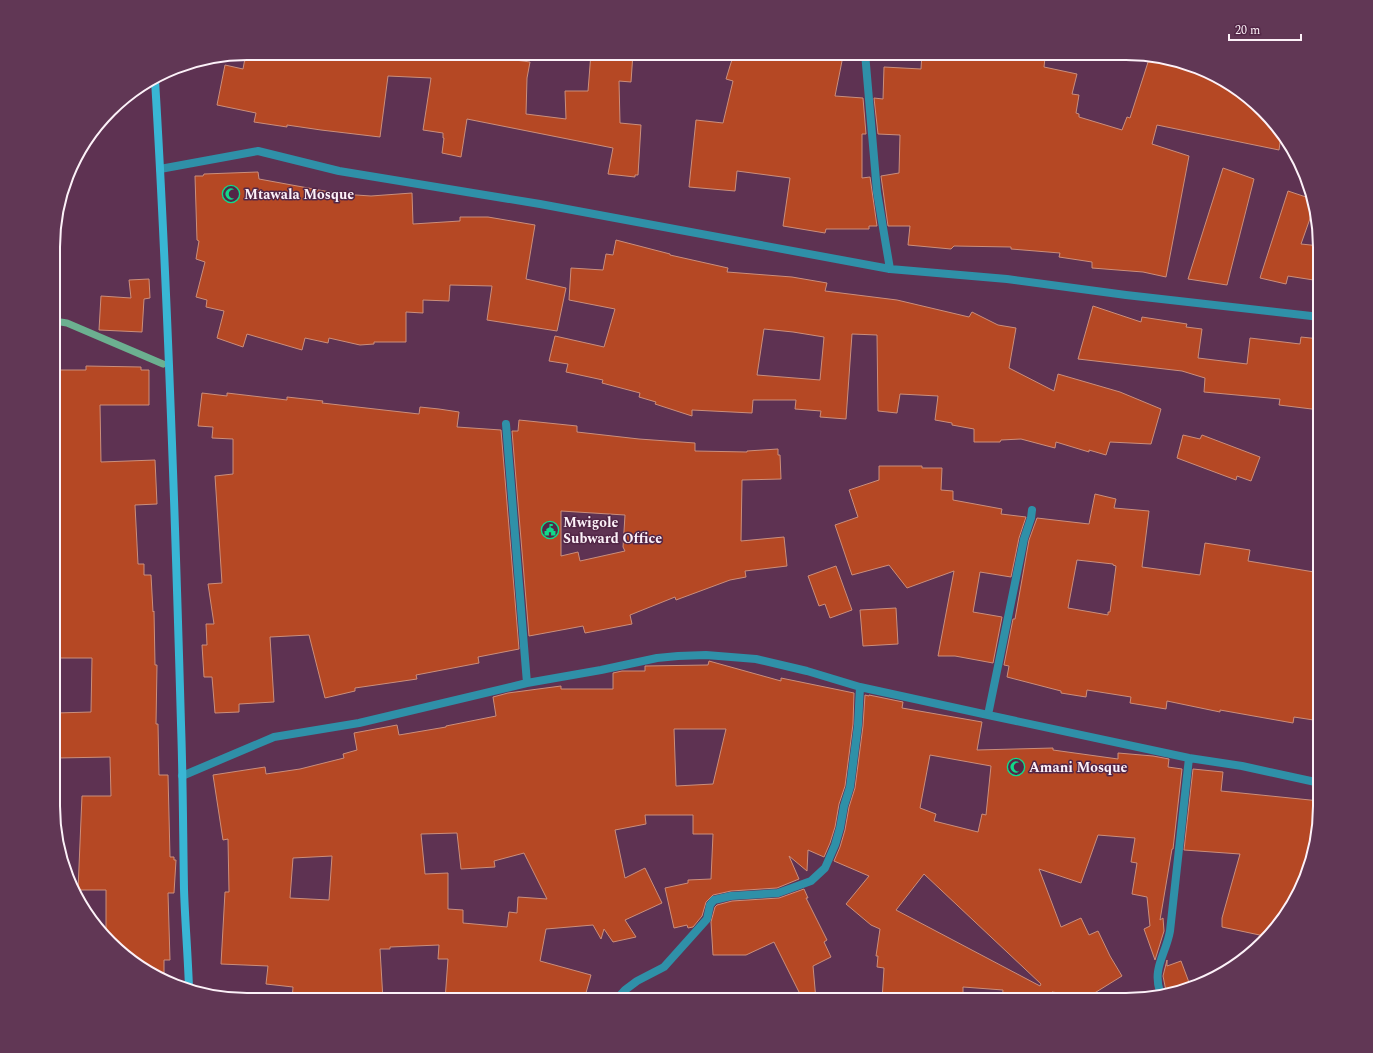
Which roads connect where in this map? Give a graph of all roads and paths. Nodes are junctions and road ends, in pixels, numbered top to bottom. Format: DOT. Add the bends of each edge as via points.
graph roads {
  1 [pos="866,60"];
  2 [pos="155,84"];
  3 [pos="160,169"];
  4 [pos="890,269"];
  5 [pos="1313,315"];
  6 [pos="506,424"];
  7 [pos="1032,510"];
  8 [pos="527,683"];
  9 [pos="860,687"];
  10 [pos="988,715"];
  11 [pos="1189,758"];
  12 [pos="182,776"];
  13 [pos="1313,781"];
  14 [pos="189,984"];
  15 [pos="1159,990"];
  16 [pos="622,993"];
  1 -- 4 [label="street" via="877,192"];
  2 -- 3 [label="street"];
  3 -- 4 [label="street" via="258,152 339,171 540,204"];
  3 -- 12 [label="street" via="174,494"];
  4 -- 5 [label="street" via="1007,279"];
  6 -- 8 [label="street"];
  7 -- 10 [label="street"];
  8 -- 9 [label="street" via="657,658 706,655 756,659"];
  8 -- 12 [label="street" via="360,723 274,737"];
  9 -- 10 [label="street"];
  9 -- 16 [label="street" via="850,787 837,840 825,868 811,881 778,893 731,896 714,900 710,905 707,919 664,967 637,981"];
  10 -- 11 [label="street"];
  11 -- 13 [label="street"];
  11 -- 15 [label="street" via="1170,931 1156,975"];
  12 -- 14 [label="street"];
}
